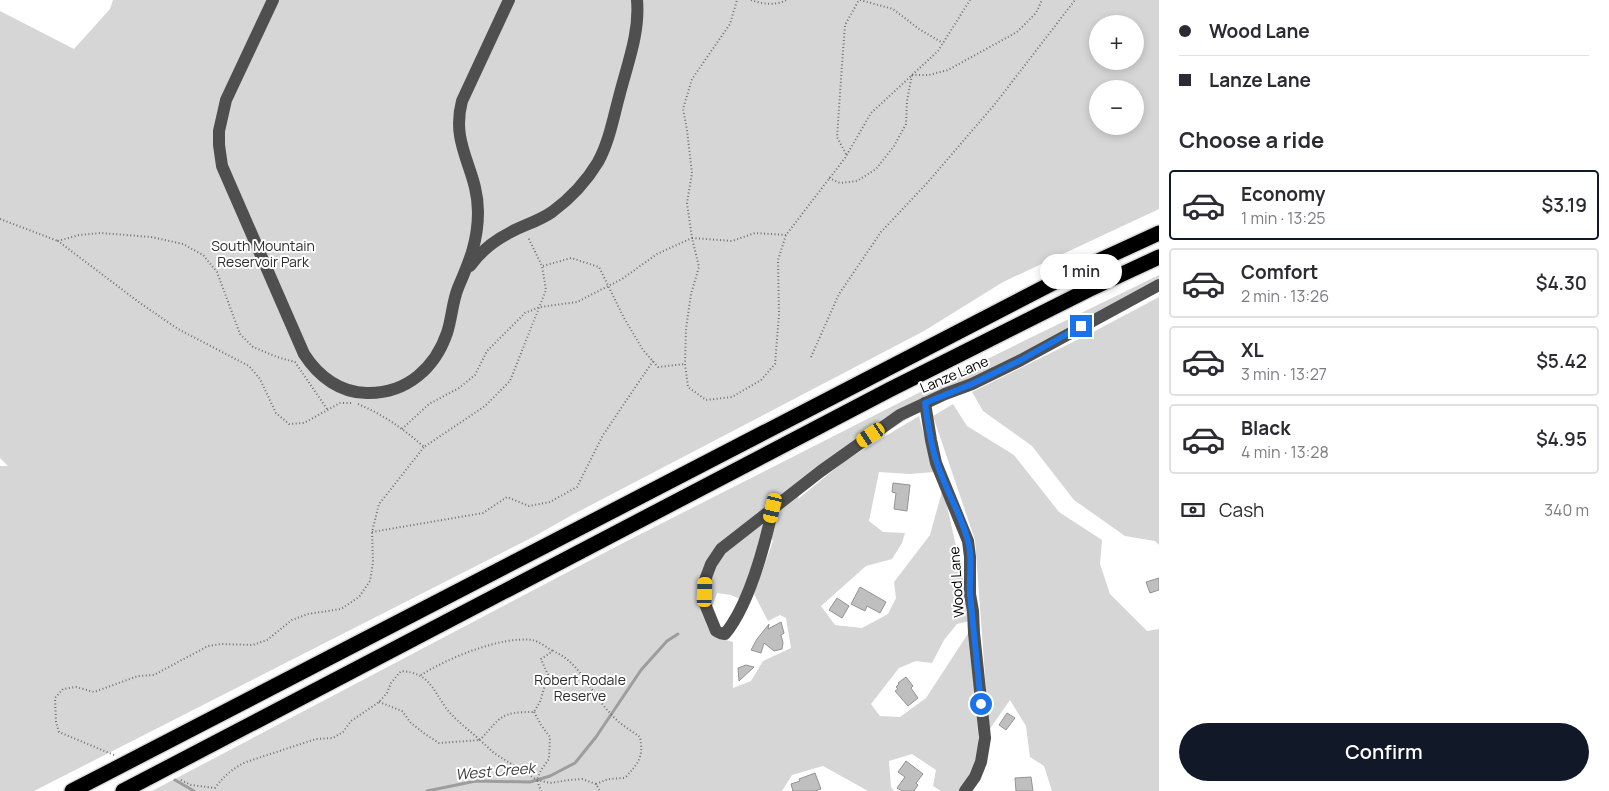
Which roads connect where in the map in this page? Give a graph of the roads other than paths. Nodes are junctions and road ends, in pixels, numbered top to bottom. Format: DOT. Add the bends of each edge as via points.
graph roads {
  1 [pos="273,0"];
  2 [pos="509,0"];
  3 [pos="637,0"];
  4 [pos="1159,233"];
  5 [pos="1159,257"];
  6 [pos="465,275"];
  7 [pos="1159,285"];
  8 [pos="925,403"];
  9 [pos="773,508"];
  10 [pos="72,791"];
  11 [pos="123,791"];
  12 [pos="965,791"];
  1 -- 6 [label="street" via="226,100 219,145 222,166 309,362 328,380 352,391 378,393 404,386 426,369 439,351"];
  2 -- 6 [label="street" via="459,113 459,140 476,192 478,212 477,232"];
  3 -- 6 [label="street" via="637,29 607,142 599,160 579,189 565,202 549,214 498,239 483,251"];
  4 -- 10 [label="highway" via="1072,273"];
  5 -- 11 [label="highway" via="889,390"];
  7 -- 8 [label="street, Lanze Lane" via="1021,360"];
  8 -- 9 [label="street, Lanze Lane" via="900,414"];
  8 -- 12 [label="street, Wood Lane" via="936,463 968,541 970,557 970,594 985,738 981,762"];
  9 -- 9 [label="street, Lanze Lane" via="721,549 711,564 705,580 704,604 716,631 720,633 725,634 739,613"];
}
